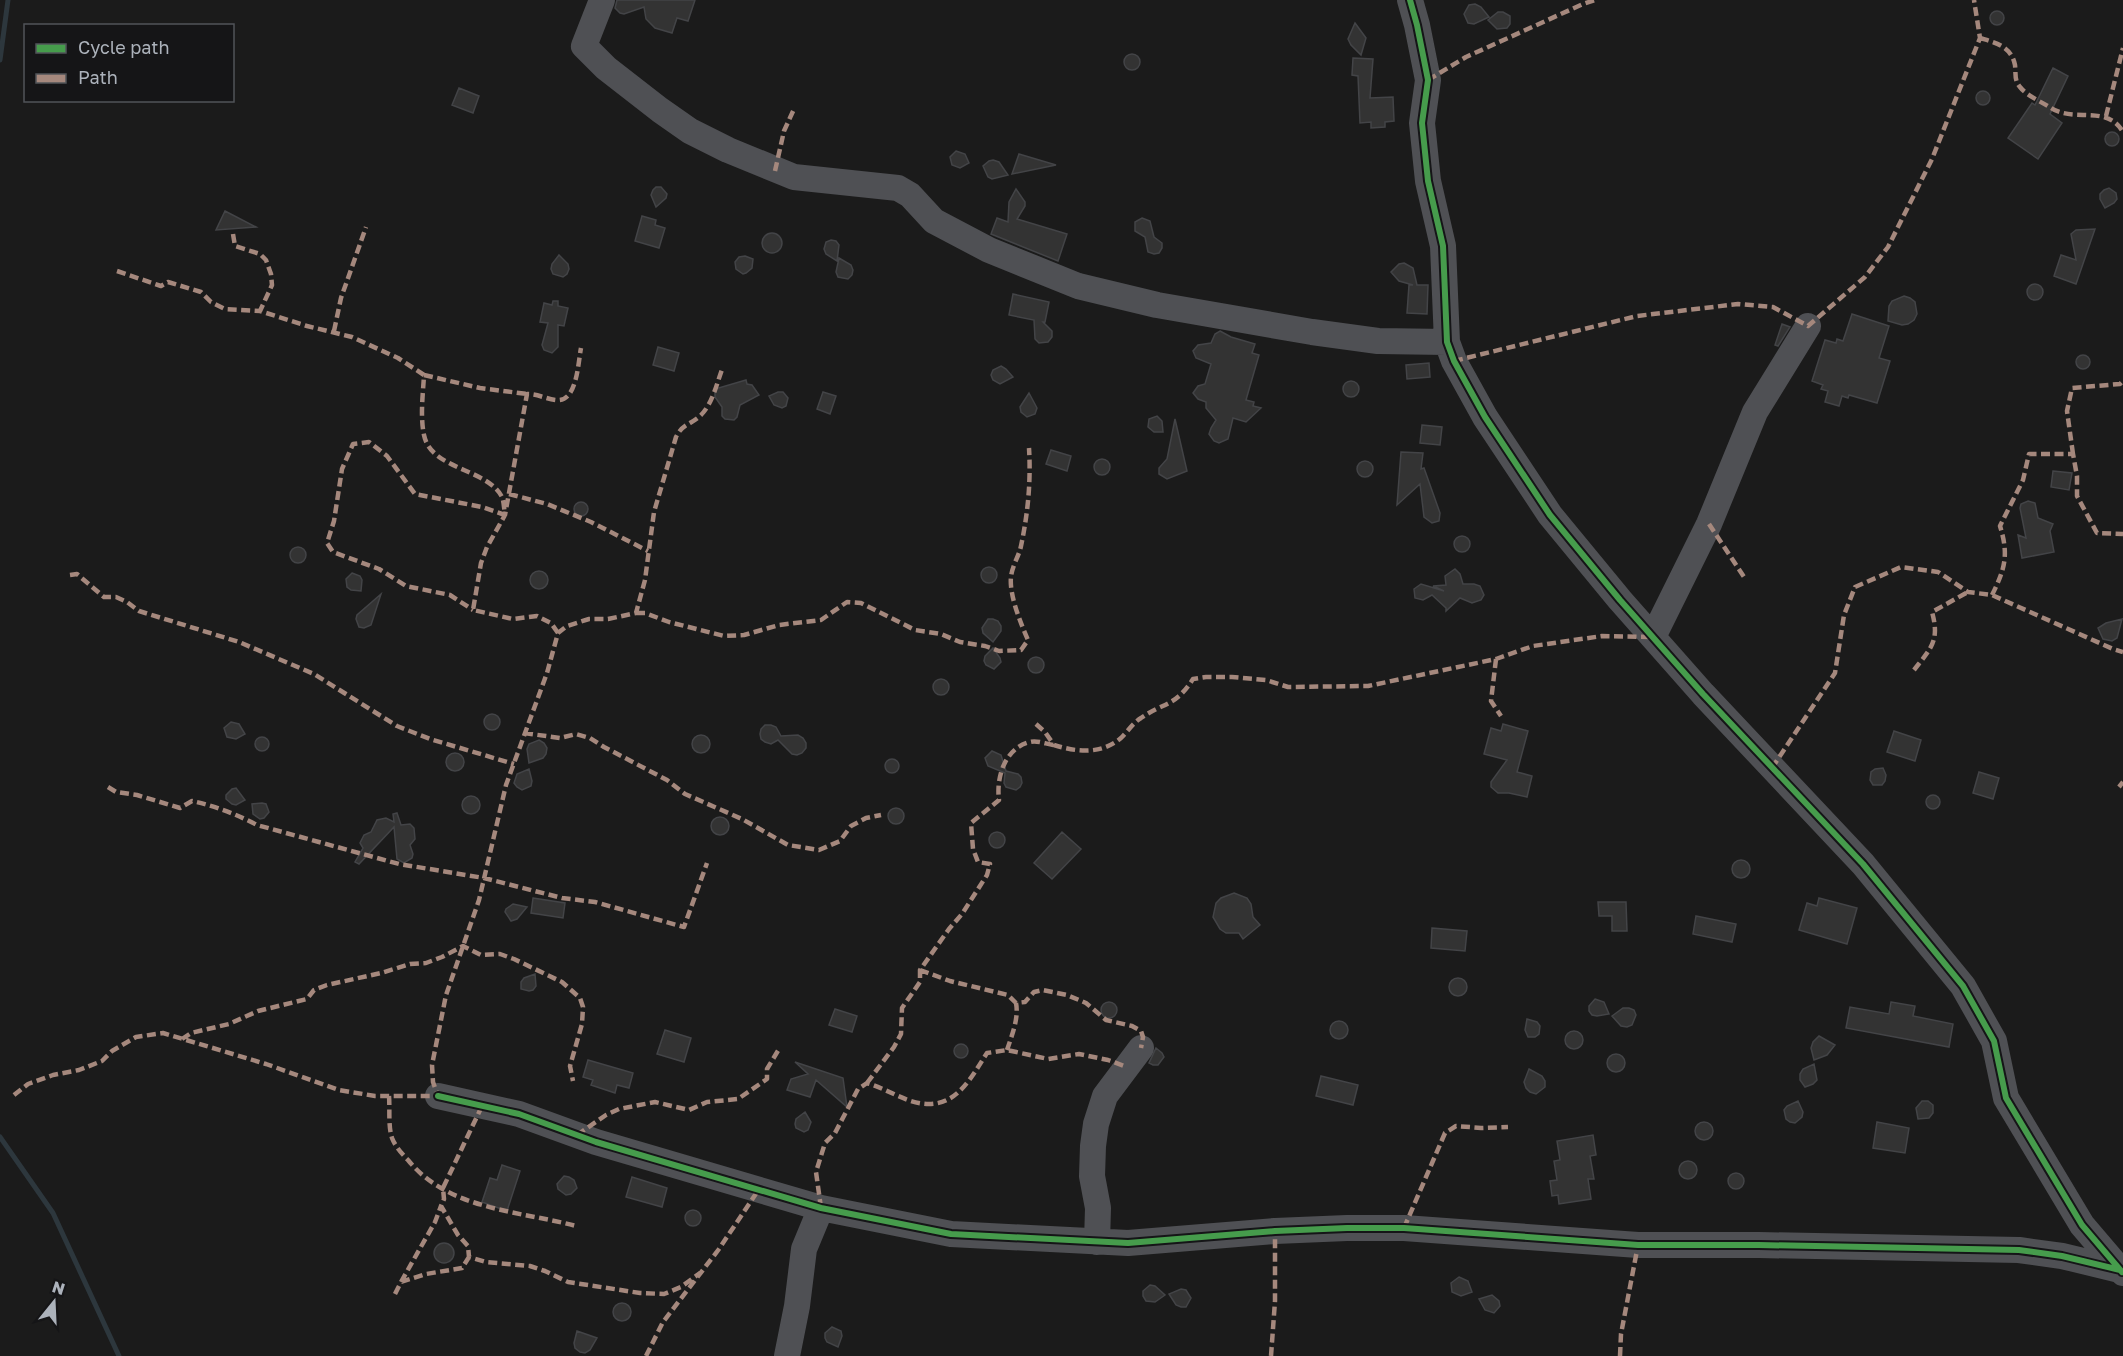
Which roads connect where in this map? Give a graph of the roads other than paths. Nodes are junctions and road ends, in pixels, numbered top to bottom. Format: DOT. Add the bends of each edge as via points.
graph roads {
  1 [pos="602,0"];
  2 [pos="1410,0"];
  3 [pos="1808,326"];
  4 [pos="1447,342"];
  5 [pos="1653,637"];
  6 [pos="1141,1048"];
  7 [pos="438,1096"];
  8 [pos="821,1208"];
  9 [pos="1097,1242"];
  10 [pos="2121,1272"];
  11 [pos="787,1356"];
  1 -- 4 [label="street" via="584,46 606,68 690,130 775,171 794,177 898,188 910,195 934,222 989,250 1078,286 1157,305 1312,332 1378,341"];
  2 -- 4 [label="street" via="1428,80 1422,123 1428,181 1443,246"];
  3 -- 5 [label="street" via="1755,412 1709,524"];
  4 -- 5 [label="street" via="1485,417 1550,515"];
  5 -- 10 [label="street" via="1863,864 1963,986 1994,1041 2006,1098 2082,1225"];
  6 -- 9 [label="street" via="1105,1096 1096,1124 1092,1176 1098,1208"];
  7 -- 8 [label="street" via="519,1114 596,1142"];
  8 -- 9 [label="street" via="951,1234"];
  8 -- 11 [label="street" via="804,1249"];
  9 -- 10 [label="street" via="1316,1229 1404,1228 1638,1245 2019,1250 2062,1256"];
}
